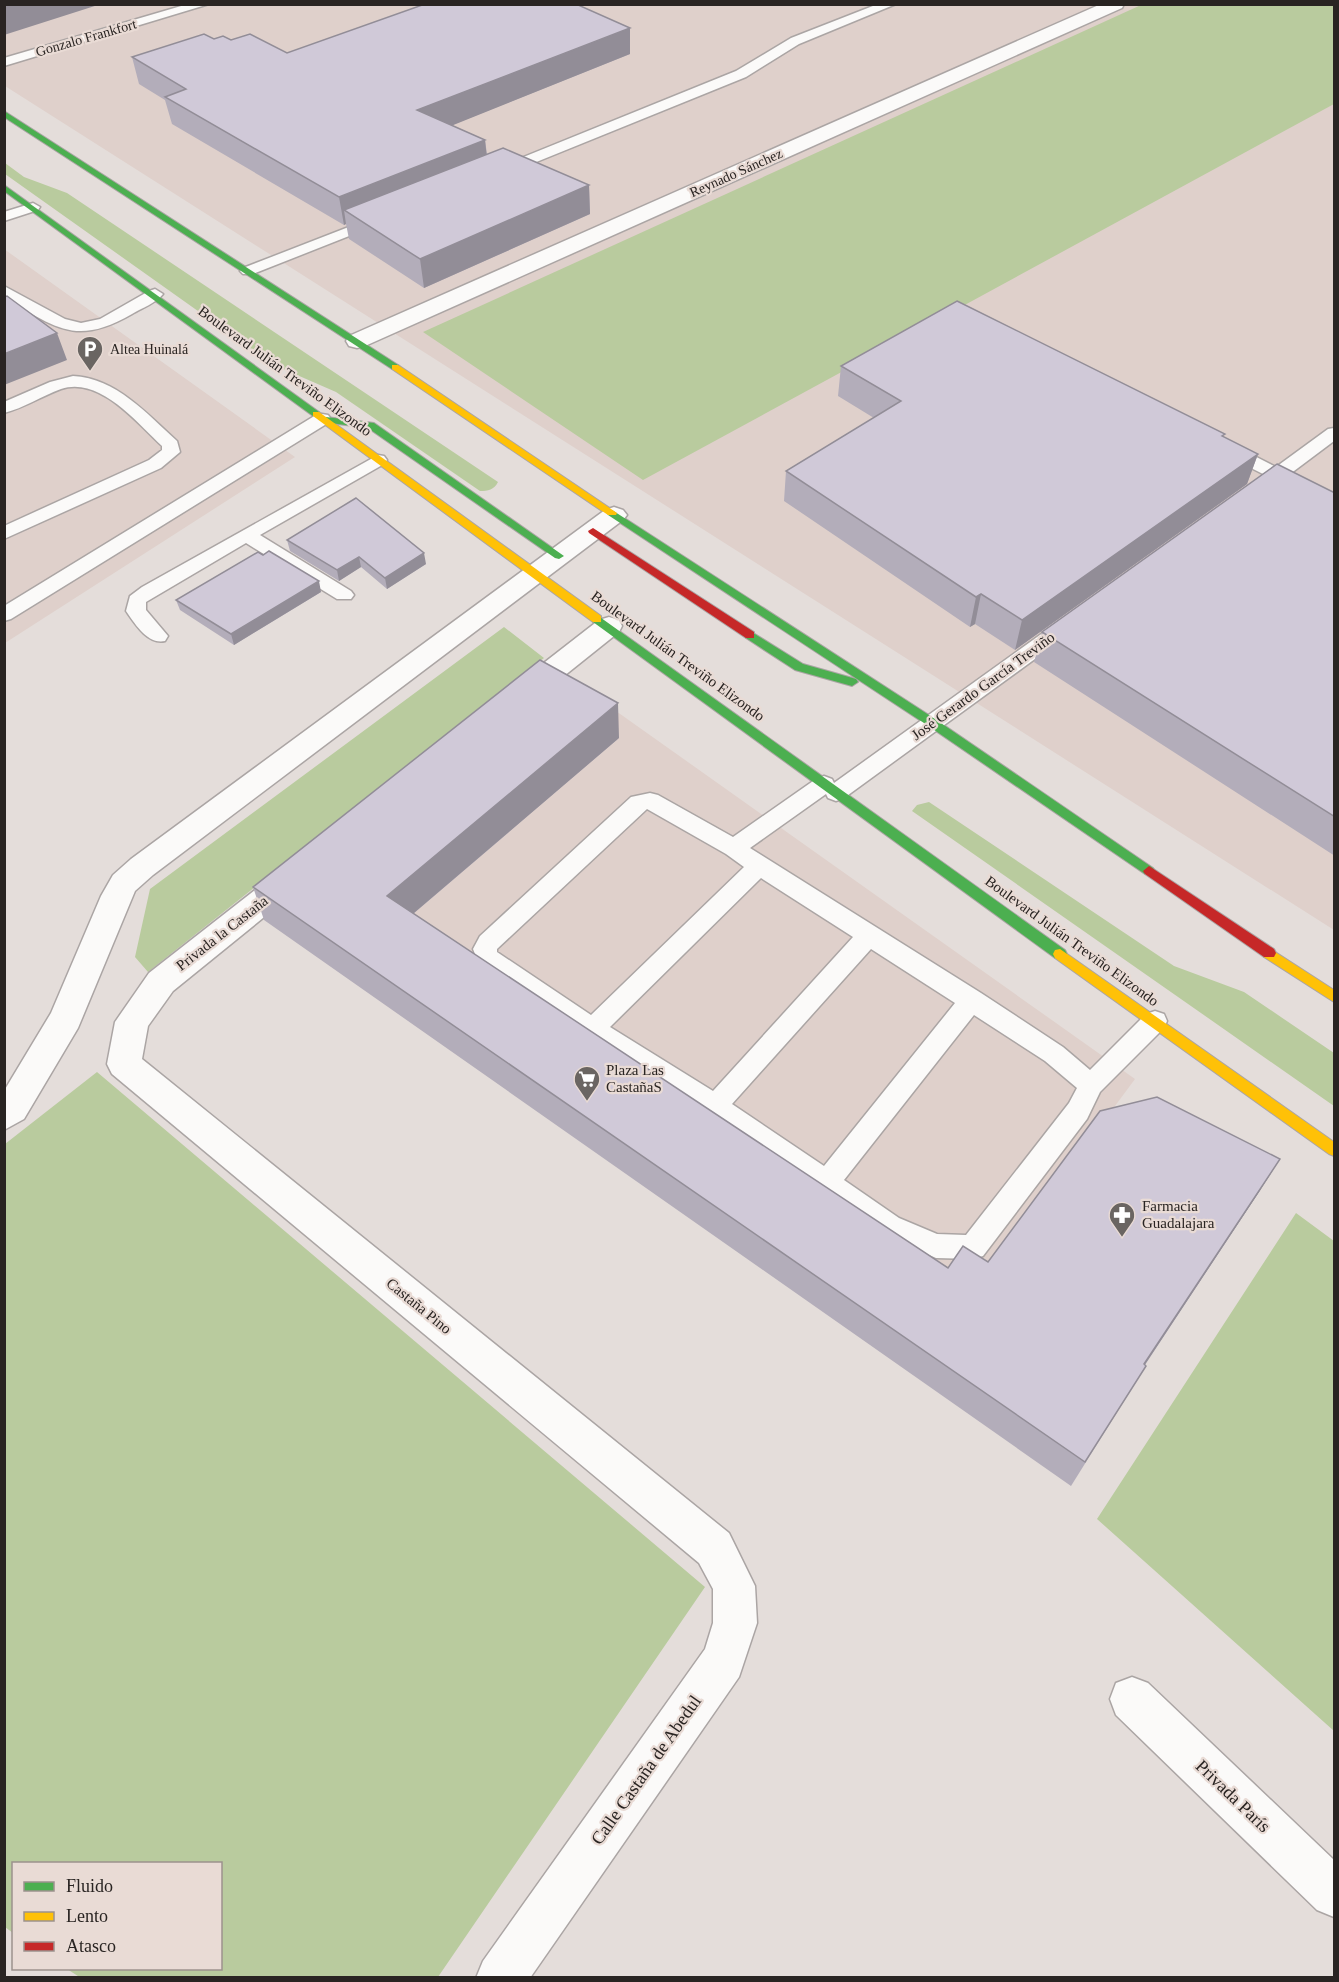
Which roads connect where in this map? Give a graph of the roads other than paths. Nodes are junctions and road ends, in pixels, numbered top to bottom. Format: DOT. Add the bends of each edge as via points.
graph roads {
  1 [pos="202,4"];
  2 [pos="890,4"];
  3 [pos="1116,4"];
  4 [pos="4,62"];
  5 [pos="4,114"];
  6 [pos="4,127"];
  7 [pos="490,175"];
  8 [pos="4,187"];
  9 [pos="33,207"];
  10 [pos="391,214"];
  11 [pos="4,217"];
  12 [pos="207,244"];
  13 [pos="248,271"];
  14 [pos="155,294"];
  15 [pos="7,296"];
  16 [pos="357,342"];
  17 [pos="4,408"];
  18 [pos="322,419"];
  19 [pos="1335,433"];
  20 [pos="1205,438"];
  21 [pos="378,460"];
  22 [pos="1278,474"];
  23 [pos="1240,502"];
  24 [pos="1335,503"];
  25 [pos="614,515"];
  26 [pos="593,531"];
  27 [pos="4,533"];
  28 [pos="246,535"];
  29 [pos="548,565"];
  30 [pos="344,595"];
  31 [pos="6,611"];
  32 [pos="1076,619"];
  33 [pos="609,626"];
  34 [pos="158,636"];
  35 [pos="883,691"];
  36 [pos="497,715"];
  37 [pos="931,722"];
  38 [pos="830,788"];
  39 [pos="734,848"];
  40 [pos="320,856"];
  41 [pos="759,866"];
  42 [pos="869,935"];
  43 [pos="1335,996"];
  44 [pos="972,1000"];
  45 [pos="1155,1021"];
  46 [pos="593,1029"];
  47 [pos="124,1064"];
  48 [pos="1090,1085"];
  49 [pos="715,1106"];
  50 [pos="8,1112"];
  51 [pos="1335,1150"];
  52 [pos="827,1182"];
  53 [pos="714,1548"];
  54 [pos="1132,1699"];
  55 [pos="1335,1893"];
  56 [pos="500,1977"];
  1 -- 4 [label="lane, Gonzalo Frankfort"];
  2 -- 7 [label="lane" via="795,40 741,74"];
  3 -- 16 [label="street, Reynado Sánchez"];
  5 -- 12 [label="main road"];
  6 -- 12 [label="main road" via="160,228"];
  8 -- 9 [label="main road, Boulevard Julián Treviño Elizondo"];
  9 -- 11 [label="lane"];
  9 -- 14 [label="main road, Boulevard Julián Treviño Elizondo"];
  10 -- 13 [label="lane"];
  12 -- 13 [label="main road"];
  13 -- 16 [label="main road"];
  14 -- 15 [label="lane" via="105,323 81,328 59,322"];
  14 -- 18 [label="main road, Boulevard Julián Treviño Elizondo"];
  16 -- 25 [label="main road"];
  17 -- 27 [label="lane" via="58,386 84,381 97,385 134,411 171,445 171,452 155,464"];
  18 -- 21 [label="main road, Boulevard Julián Treviño Elizondo"];
  18 -- 29 [label="main road" via="370,425"];
  18 -- 31 [label="lane"];
  19 -- 22 [label="lane"];
  20 -- 22 [label="lane"];
  21 -- 28 [label="lane"];
  21 -- 29 [label="main road, Boulevard Julián Treviño Elizondo"];
  22 -- 23 [label="lane"];
  22 -- 24 [label="lane"];
  25 -- 26 [label="street"];
  25 -- 35 [label="main road"];
  26 -- 29 [label="street"];
  26 -- 35 [label="main road" via="799,667"];
  28 -- 30 [label="lane"];
  28 -- 34 [label="lane" via="137,600 136,611"];
  29 -- 33 [label="main road, Boulevard Julián Treviño Elizondo"];
  29 -- 50 [label="street" via="124,883 66,1018"];
  32 -- 37 [label="lane, José Gerardo García Treviño"];
  33 -- 36 [label="street"];
  33 -- 38 [label="main road, Boulevard Julián Treviño Elizondo"];
  35 -- 37 [label="main road"];
  37 -- 38 [label="lane, José Gerardo García Treviño"];
  37 -- 43 [label="main road"];
  38 -- 39 [label="lane, José Gerardo García Treviño"];
  38 -- 45 [label="main road, Boulevard Julián Treviño Elizondo"];
  39 -- 41 [label="lane"];
  39 -- 46 [label="lane" via="663,806 651,801 639,803 488,942 484,949 487,957"];
  40 -- 47 [label="street, Privada la Castaña" via="161,982 132,1022"];
  41 -- 42 [label="lane"];
  41 -- 46 [label="lane"];
  42 -- 44 [label="lane"];
  42 -- 49 [label="lane"];
  44 -- 48 [label="lane" via="1054,1054"];
  44 -- 52 [label="lane"];
  45 -- 48 [label="lane"];
  45 -- 51 [label="main road, Boulevard Julián Treviño Elizondo"];
  46 -- 49 [label="lane"];
  47 -- 53 [label="street, Castaña Pino"];
  48 -- 52 [label="lane" via="1078,1111 974,1247 936,1246 890,1226"];
  49 -- 52 [label="lane"];
  53 -- 56 [label="street, Calle Castaña de Abedul" via="734,1586 735,1623 723,1661"];
  54 -- 55 [label="street, Privada París"];
}
